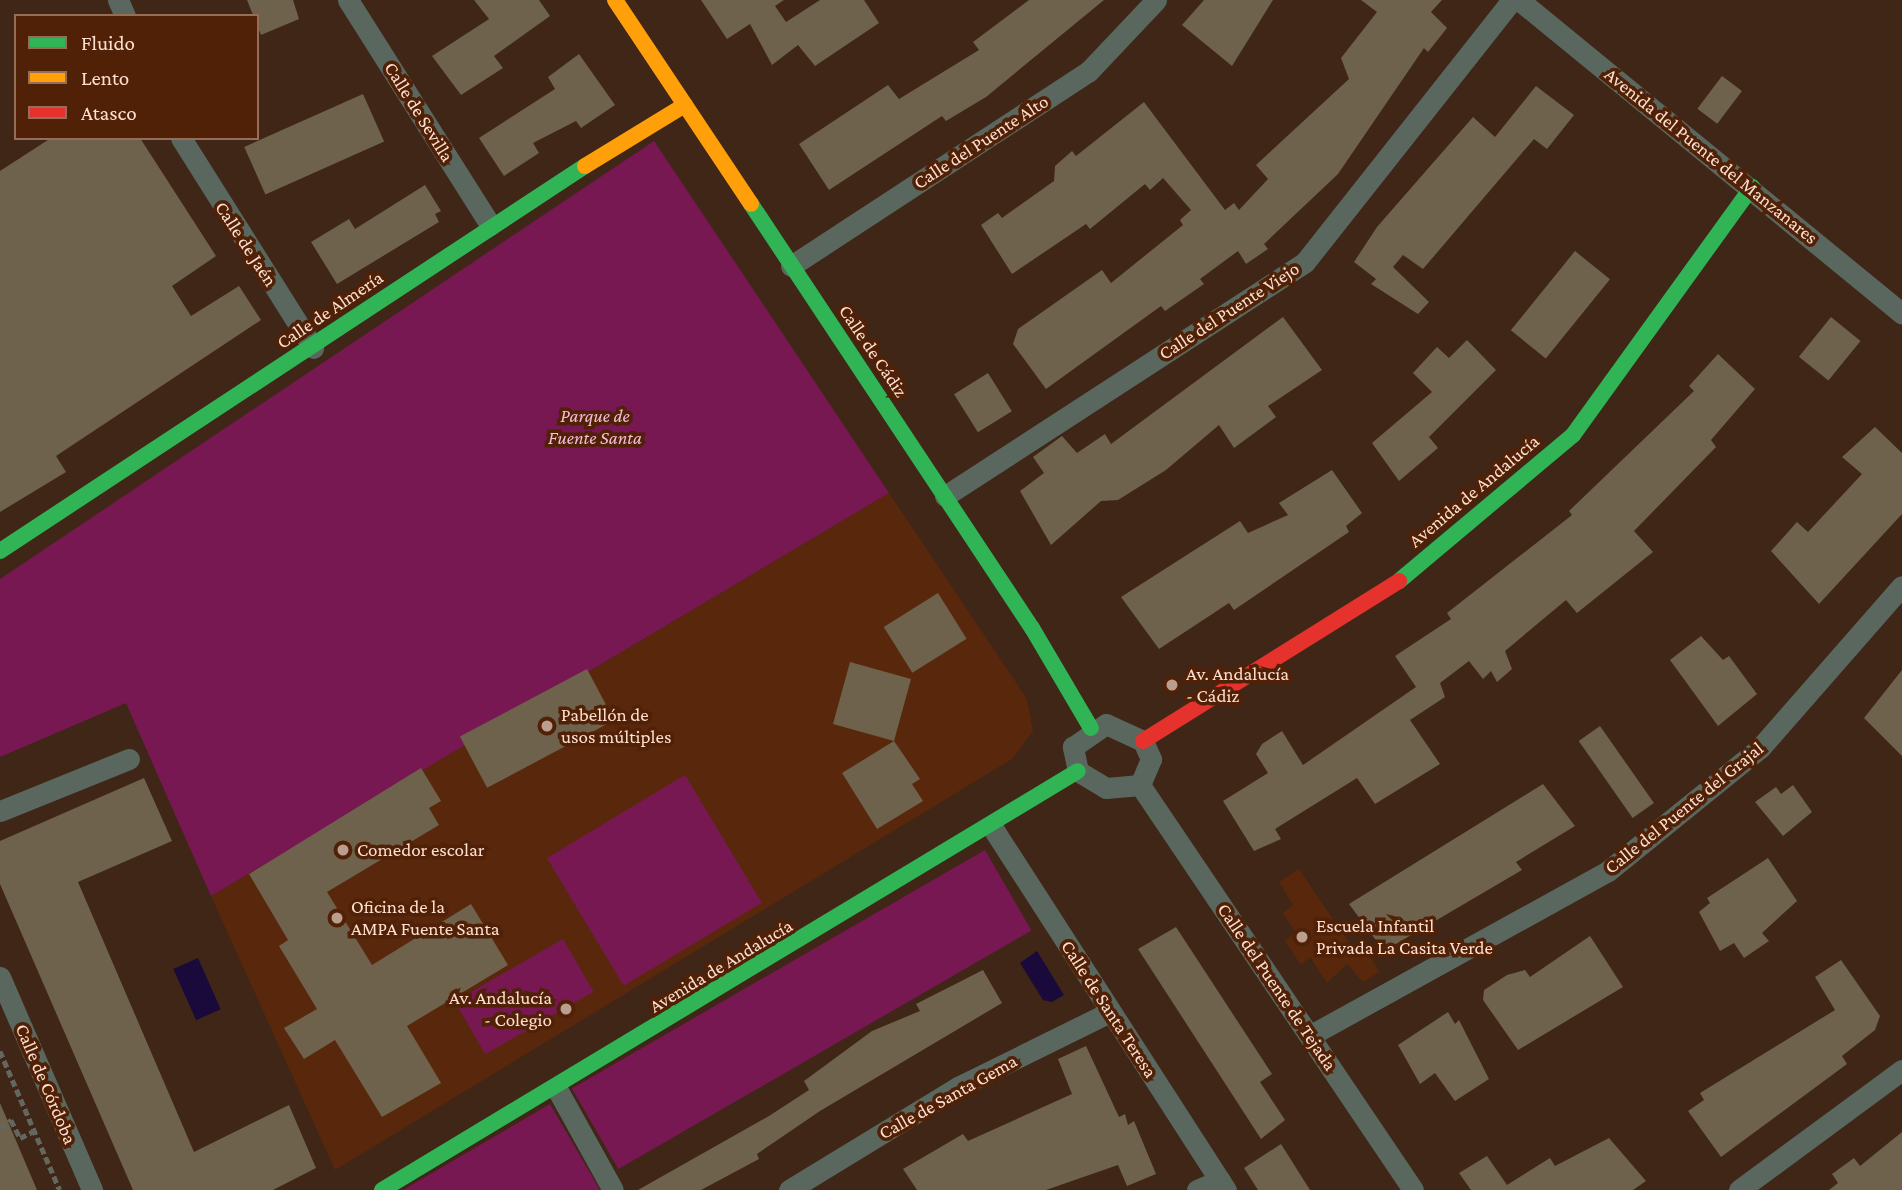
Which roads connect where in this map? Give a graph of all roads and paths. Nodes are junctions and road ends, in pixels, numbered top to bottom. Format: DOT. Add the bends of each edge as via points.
graph roads {
  1 [pos="348,0"];
  2 [pos="615,0"];
  3 [pos="1156,0"];
  4 [pos="1512,0"];
  5 [pos="1519,0"];
  6 [pos="685,105"];
  7 [pos="182,140"];
  8 [pos="1752,187"];
  9 [pos="490,225"];
  10 [pos="791,266"];
  11 [pos="1902,314"];
  12 [pos="313,348"];
  13 [pos="945,496"];
  14 [pos="0,551"];
  15 [pos="1902,586"];
  16 [pos="1091,729"];
  17 [pos="1143,741"];
  18 [pos="129,759"];
  19 [pos="1078,771"];
  20 [pos="1140,785"];
  21 [pos="0,811"];
  22 [pos="992,827"];
  23 [pos="0,978"];
  24 [pos="1110,1012"];
  25 [pos="1311,1035"];
  26 [pos="0,1051"];
  27 [pos="1902,1070"];
  28 [pos="557,1089"];
  29 [pos="0,1128"];
  30 [pos="34,1131"];
  31 [pos="1223,1185"];
  32 [pos="60,1190"];
  33 [pos="92,1190"];
  34 [pos="382,1190"];
  35 [pos="613,1190"];
  36 [pos="789,1190"];
  37 [pos="1197,1190"];
  38 [pos="1413,1190"];
  39 [pos="1739,1190"];
  1 -- 9 [label="street, Calle de Sevilla"];
  2 -- 6 [label="street, Calle de Cádiz"];
  3 -- 10 [label="street, Calle del Puente Alto" via="1088,72"];
  4 -- 13 [label="street, Calle del Puente Viejo" via="1304,262"];
  5 -- 8 [label="street, Avenida del Puente del Manzanares"];
  6 -- 9 [label="street, Calle de Almería"];
  6 -- 10 [label="street, Calle de Cádiz"];
  7 -- 12 [label="street, Calle de Jaén"];
  8 -- 11 [label="street, Avenida del Puente del Manzanares"];
  8 -- 17 [label="street, Avenida de Andalucía" via="1573,435 1387,591"];
  9 -- 12 [label="street, Calle de Almería"];
  10 -- 13 [label="street, Calle de Cádiz"];
  12 -- 14 [label="street, Calle de Almería"];
  13 -- 16 [label="street, Calle de Cádiz"];
  15 -- 25 [label="street, Calle del Puente del Grajal" via="1760,748 1608,871"];
  16 -- 17 [label="street" via="1119,726"];
  16 -- 19 [label="street" via="1073,747"];
  17 -- 20 [label="street" via="1151,759"];
  18 -- 21 [label="street"];
  19 -- 20 [label="street" via="1106,788"];
  19 -- 22 [label="street, Avenida de Andalucía"];
  20 -- 25 [label="street, Calle del Puente de Tejada"];
  22 -- 24 [label="street, Calle de Santa Teresa"];
  22 -- 28 [label="street, Avenida de Andalucía"];
  23 -- 33 [label="street, Calle de Córdoba"];
  24 -- 31 [label="street, Calle de Santa Teresa"];
  24 -- 36 [label="street, Calle de Santa Gema" via="958,1087"];
  25 -- 38 [label="street, Calle del Puente de Tejada"];
  26 -- 30 [label="path"];
  27 -- 39 [label="street"];
  28 -- 34 [label="street, Avenida de Andalucía"];
  28 -- 35 [label="street"];
  29 -- 30 [label="path" via="10,1119 20,1138"];
  30 -- 32 [label="path"];
  31 -- 37 [label="street"];
}
